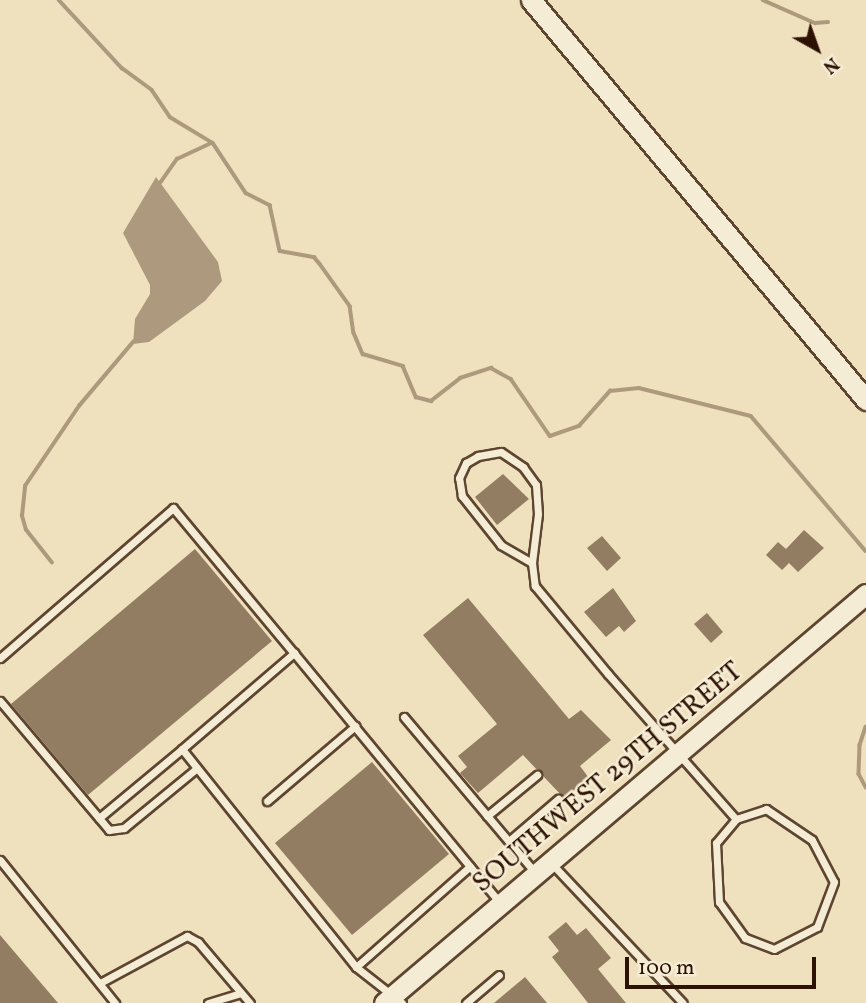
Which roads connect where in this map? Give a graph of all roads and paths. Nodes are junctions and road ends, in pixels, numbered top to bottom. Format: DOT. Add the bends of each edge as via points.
graph roads {
  1 [pos="531,0"];
  2 [pos="866,400"];
  3 [pos="532,563"];
  4 [pos="866,594"];
  5 [pos="294,653"];
  6 [pos="0,658"];
  7 [pos="0,701"];
  8 [pos="404,717"];
  9 [pos="355,726"];
  10 [pos="181,749"];
  11 [pos="679,755"];
  12 [pos="197,768"];
  13 [pos="537,775"];
  14 [pos="558,799"];
  15 [pos="267,801"];
  16 [pos="487,816"];
  17 [pos="99,818"];
  18 [pos="736,819"];
  19 [pos="509,841"];
  20 [pos="0,860"];
  21 [pos="470,866"];
  22 [pos="543,869"];
  23 [pos="502,904"];
  24 [pos="356,967"];
  25 [pos="499,975"];
  26 [pos="100,983"];
  27 [pos="241,993"];
  28 [pos="393,1000"];
  29 [pos="115,1003"];
  30 [pos="208,1003"];
  31 [pos="250,1003"];
  32 [pos="466,1003"];
  33 [pos="683,1003"];
  1 -- 2 [label="street"];
  3 -- 3 [label="lane" via="536,485 523,467 501,452 478,456 466,463 459,478 462,496 501,545"];
  3 -- 11 [label="lane" via="535,586"];
  4 -- 11 [label="street, SOUTHWEST 29TH STREET"];
  5 -- 6 [label="lane" via="173,508"];
  5 -- 9 [label="lane"];
  5 -- 10 [label="lane"];
  7 -- 17 [label="lane"];
  8 -- 16 [label="lane"];
  9 -- 15 [label="lane"];
  9 -- 21 [label="lane"];
  10 -- 12 [label="lane"];
  10 -- 17 [label="lane"];
  11 -- 18 [label="lane"];
  11 -- 22 [label="street, SOUTHWEST 29TH STREET"];
  12 -- 17 [label="lane" via="124,828 109,830"];
  12 -- 24 [label="lane"];
  13 -- 16 [label="lane"];
  14 -- 19 [label="lane"];
  16 -- 19 [label="lane"];
  18 -- 18 [label="lane" via="766,809 812,840 834,882 817,927 774,949 745,938 719,902 716,843"];
  19 -- 22 [label="lane"];
  20 -- 26 [label="lane"];
  21 -- 23 [label="lane"];
  21 -- 24 [label="lane"];
  22 -- 23 [label="street, SOUTHWEST 29TH STREET"];
  22 -- 33 [label="lane"];
  23 -- 28 [label="street, SOUTHWEST 29TH STREET"];
  24 -- 28 [label="lane"];
  25 -- 32 [label="lane"];
  26 -- 27 [label="lane" via="187,936 198,942"];
  26 -- 29 [label="lane"];
  27 -- 30 [label="lane"];
  27 -- 31 [label="lane"];
}
